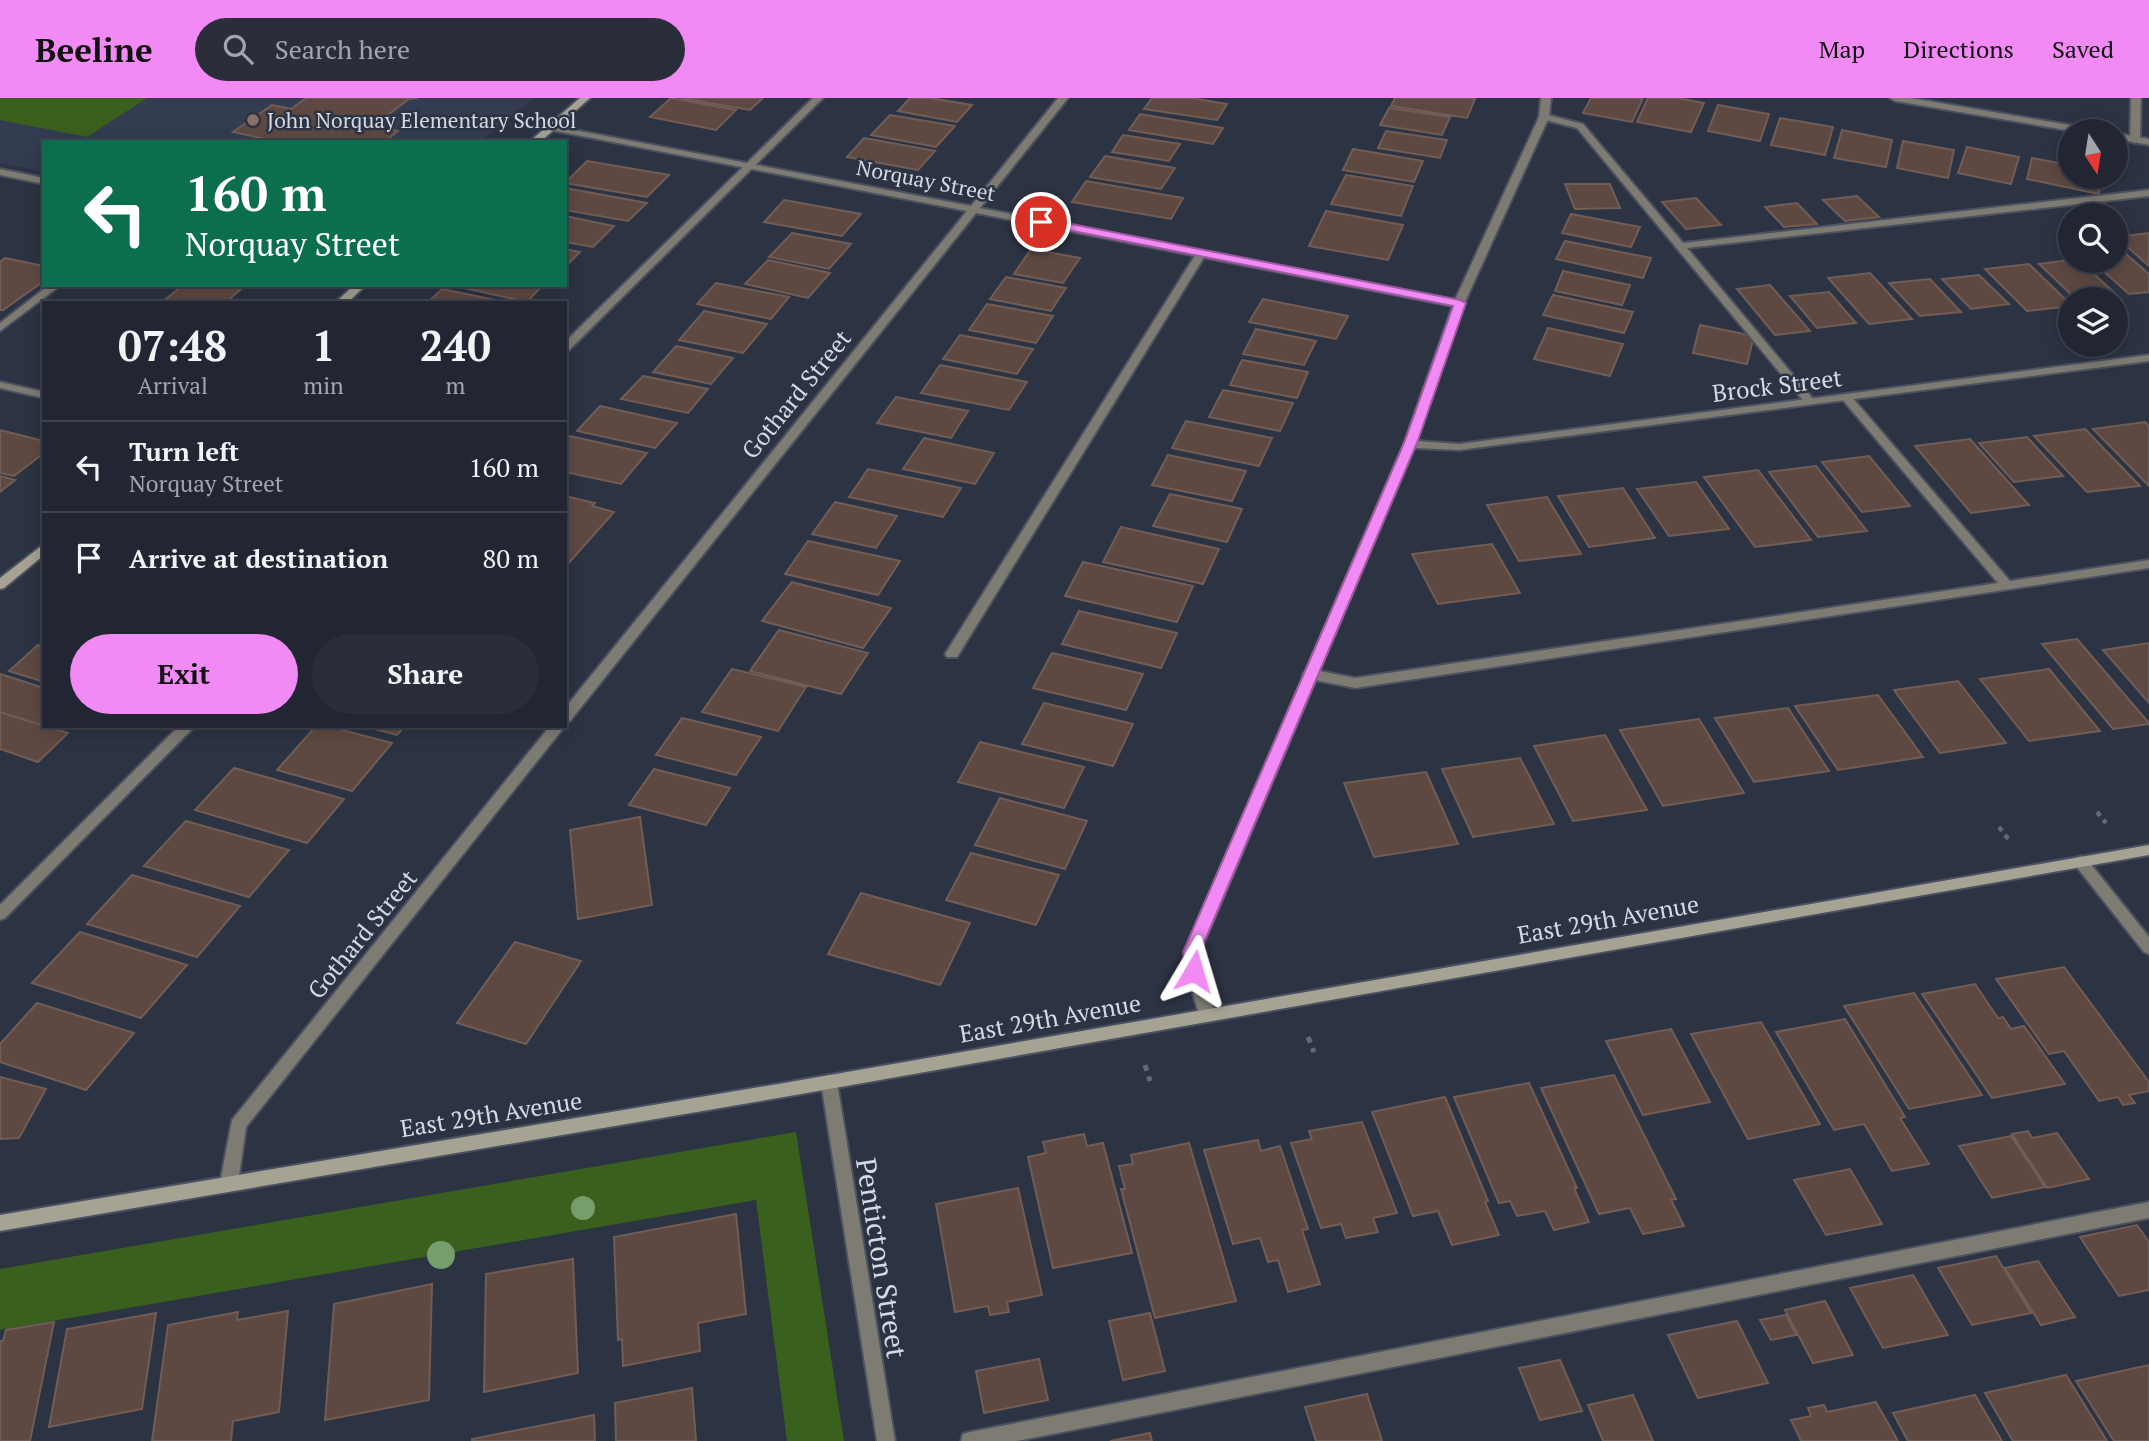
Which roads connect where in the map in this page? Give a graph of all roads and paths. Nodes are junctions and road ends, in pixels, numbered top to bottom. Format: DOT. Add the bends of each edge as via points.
graph roads {
  1 [pos="585,98"];
  2 [pos="818,98"];
  3 [pos="1063,98"];
  4 [pos="1546,98"];
  5 [pos="1895,98"];
  6 [pos="2136,98"];
  7 [pos="1544,117"];
  8 [pos="2058,126"];
  9 [pos="551,127"];
  10 [pos="2128,139"];
  11 [pos="536,140"];
  12 [pos="2135,140"];
  13 [pos="2149,142"];
  14 [pos="747,166"];
  15 [pos="0,172"];
  16 [pos="42,181"];
  17 [pos="2149,192"];
  18 [pos="973,208"];
  19 [pos="1682,246"];
  20 [pos="1200,254"];
  21 [pos="53,287"];
  22 [pos="359,287"];
  23 [pos="342,301"];
  24 [pos="1460,303"];
  25 [pos="0,328"];
  26 [pos="567,346"];
  27 [pos="2149,358"];
  28 [pos="0,385"];
  29 [pos="42,395"];
  30 [pos="1846,397"];
  31 [pos="1810,402"];
  32 [pos="1410,443"];
  33 [pos="42,550"];
  34 [pos="2149,564"];
  35 [pos="2006,584"];
  36 [pos="0,585"];
  37 [pos="952,654"];
  38 [pos="1310,674"];
  39 [pos="567,716"];
  40 [pos="186,728"];
  41 [pos="556,728"];
  42 [pos="2097,812"];
  43 [pos="2106,823"];
  44 [pos="1999,827"];
  45 [pos="2009,840"];
  46 [pos="2149,850"];
  47 [pos="2081,862"];
  48 [pos="0,914"];
  49 [pos="2149,948"];
  50 [pos="1207,1014"];
  51 [pos="1308,1037"];
  52 [pos="1314,1052"];
  53 [pos="1145,1065"];
  54 [pos="1150,1081"];
  55 [pos="829,1082"];
  56 [pos="229,1184"];
  57 [pos="2149,1210"];
  58 [pos="0,1223"];
  59 [pos="886,1441"];
  60 [pos="970,1441"];
  1 -- 9 [label="street"];
  2 -- 14 [label="street"];
  3 -- 18 [label="street, Gothard Street"];
  4 -- 7 [label="street"];
  5 -- 8 [label="street"];
  6 -- 12 [label="street"];
  7 -- 19 [label="street" via="1580,127"];
  7 -- 24 [label="street"];
  9 -- 11 [label="street"];
  9 -- 14 [label="street, Norquay Street"];
  10 -- 12 [label="street"];
  12 -- 13 [label="street"];
  14 -- 18 [label="street, Norquay Street"];
  14 -- 26 [label="street"];
  15 -- 16 [label="street"];
  17 -- 19 [label="street"];
  18 -- 20 [label="street, Norquay Street"];
  18 -- 39 [label="street, Gothard Street"];
  19 -- 31 [label="street"];
  20 -- 24 [label="street, Norquay Street"];
  20 -- 37 [label="street"];
  21 -- 25 [label="street"];
  22 -- 23 [label="street"];
  24 -- 32 [label="street"];
  27 -- 30 [label="street, Brock Street"];
  28 -- 29 [label="street"];
  30 -- 31 [label="street, Brock Street"];
  30 -- 35 [label="street"];
  31 -- 32 [label="street, Brock Street" via="1460,447"];
  32 -- 38 [label="street"];
  33 -- 36 [label="street"];
  34 -- 35 [label="street"];
  35 -- 38 [label="street" via="1355,683"];
  38 -- 50 [label="street" via="1192,952"];
  40 -- 48 [label="street"];
  41 -- 56 [label="street, Gothard Street" via="238,1125"];
  42 -- 43 [label="path"];
  44 -- 45 [label="path"];
  46 -- 47 [label="street, East 29th Avenue"];
  47 -- 49 [label="street"];
  47 -- 50 [label="street, East 29th Avenue"];
  50 -- 55 [label="street, East 29th Avenue"];
  51 -- 52 [label="path"];
  53 -- 54 [label="path"];
  55 -- 56 [label="street, East 29th Avenue"];
  55 -- 59 [label="street, Penticton Street"];
  56 -- 58 [label="street, East 29th Avenue"];
  57 -- 60 [label="street"];
}
